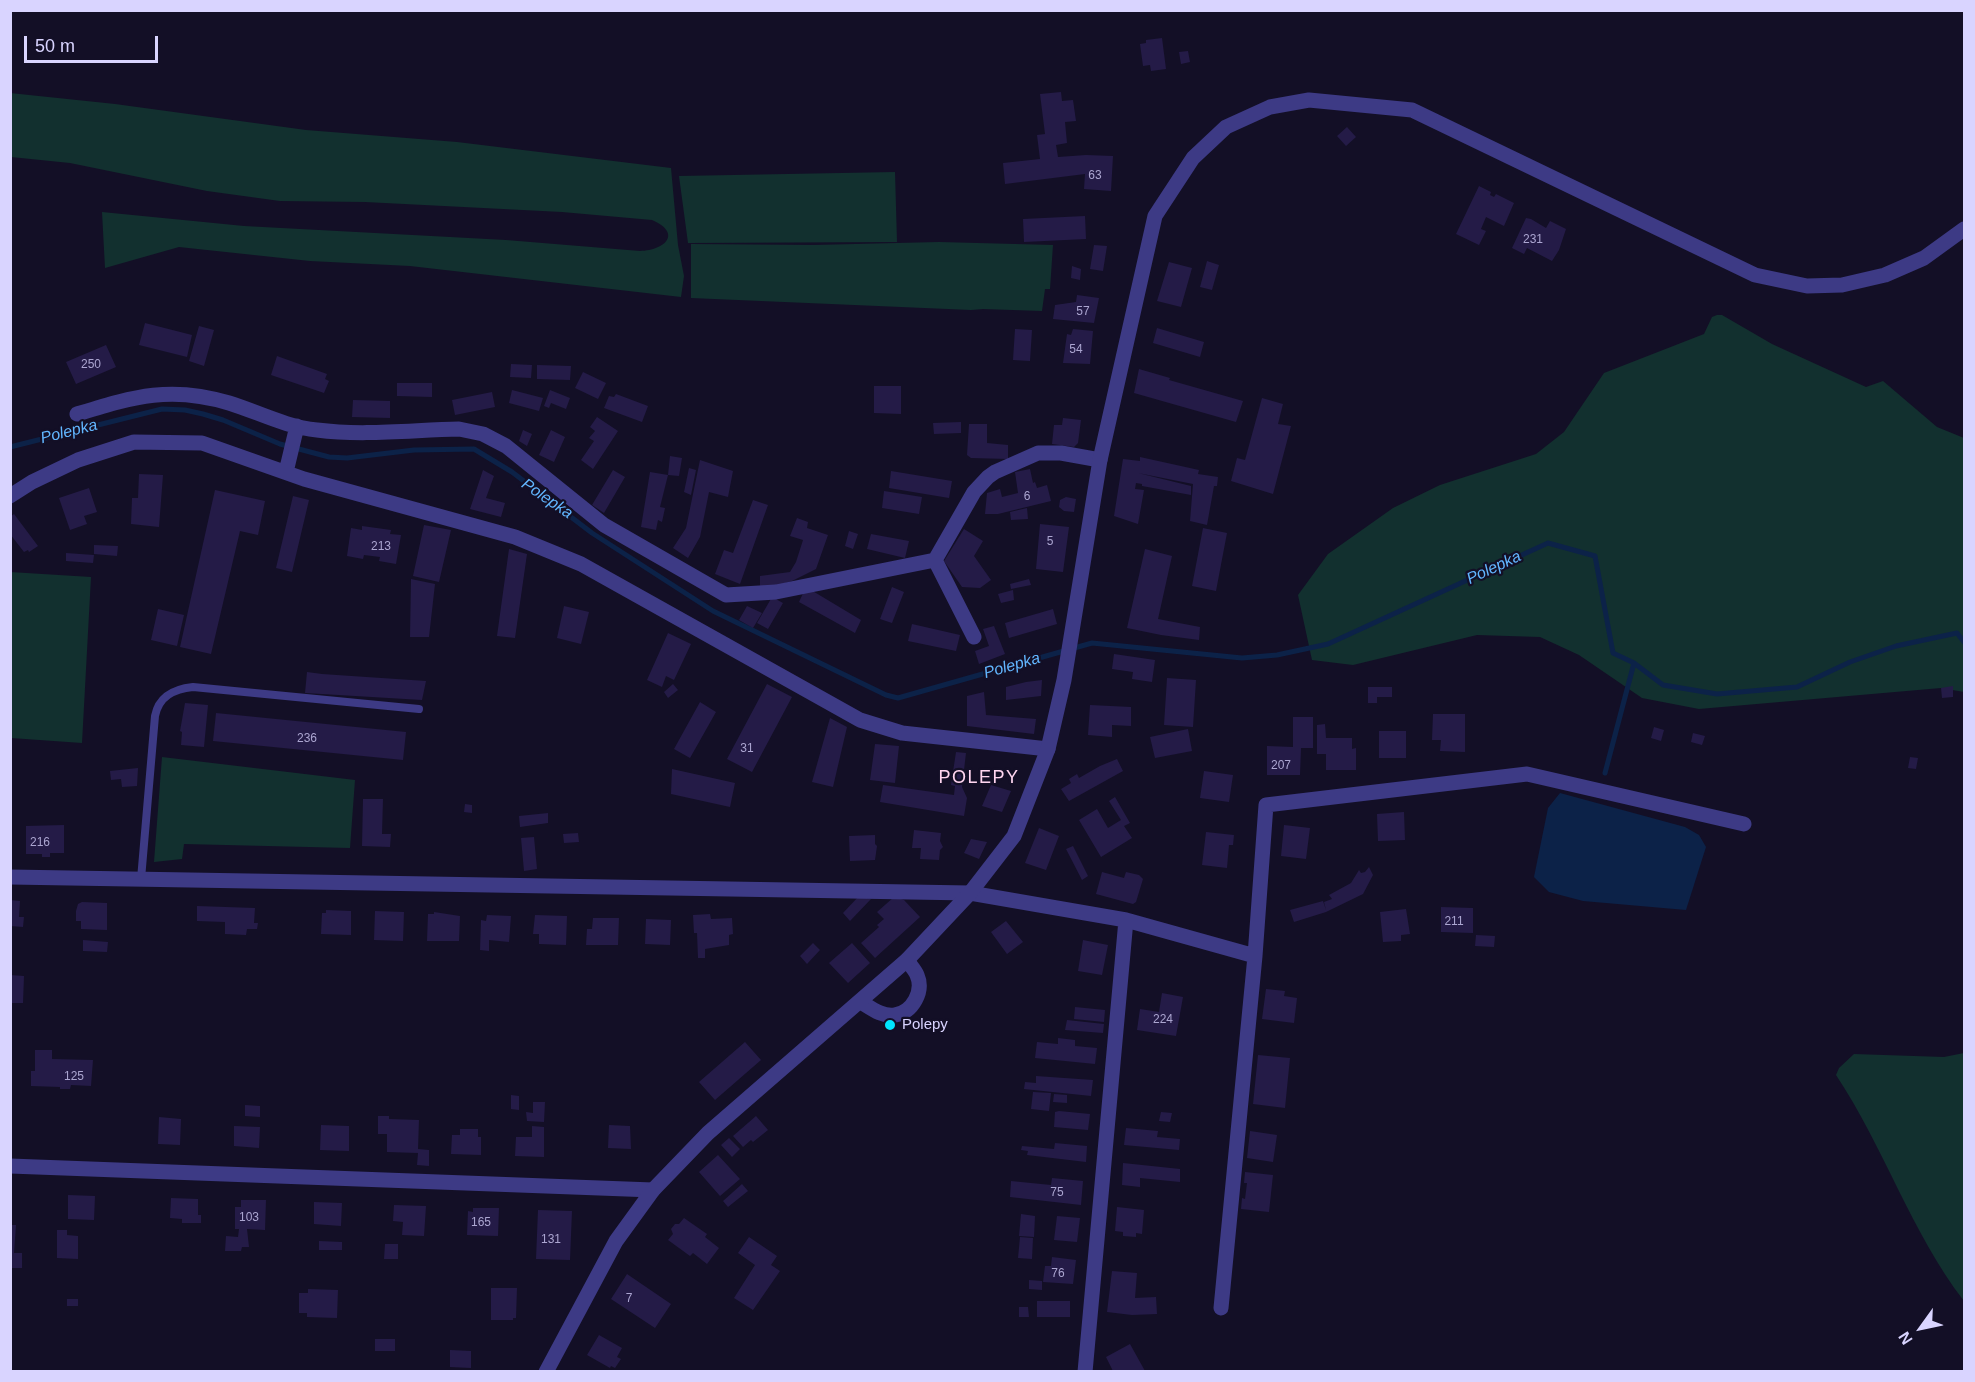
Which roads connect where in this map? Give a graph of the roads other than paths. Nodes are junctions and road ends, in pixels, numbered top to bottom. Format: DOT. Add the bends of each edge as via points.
graph roads {
  1 [pos="1965,229"];
  2 [pos="77,414"];
  3 [pos="296,432"];
  4 [pos="1100,460"];
  5 [pos="288,466"];
  6 [pos="10,496"];
  7 [pos="935,560"];
  8 [pos="974,637"];
  9 [pos="418,709"];
  10 [pos="1048,749"];
  11 [pos="1744,824"];
  12 [pos="10,877"];
  13 [pos="141,879"];
  14 [pos="970,893"];
  15 [pos="1126,920"];
  16 [pos="1255,956"];
  17 [pos="907,960"];
  18 [pos="861,1002"];
  19 [pos="10,1166"];
  20 [pos="653,1190"];
  21 [pos="1221,1308"];
  22 [pos="546,1371"];
  23 [pos="1085,1371"];
  1 -- 4 [label="street" via="1924,258 1886,275 1842,285 1807,286 1755,275 1412,110 1309,100 1270,107 1226,128 1193,158 1155,216"];
  2 -- 3 [label="street" via="141,396 177,393 202,396"];
  3 -- 5 [label="street"];
  3 -- 7 [label="street" via="459,429 483,434 526,460 604,525 726,595 776,592"];
  4 -- 7 [label="street" via="1038,453 996,472 974,492"];
  4 -- 10 [label="street" via="1064,680"];
  5 -- 6 [label="street" via="202,443 134,442 78,460"];
  5 -- 10 [label="street" via="515,537 581,564 860,720 902,733"];
  7 -- 8 [label="street"];
  9 -- 13 [label="lane" via="193,687 169,693 155,716"];
  10 -- 14 [label="street" via="1014,836"];
  11 -- 16 [label="street" via="1527,774 1266,805"];
  12 -- 13 [label="street"];
  13 -- 14 [label="street"];
  14 -- 15 [label="street"];
  14 -- 17 [label="street"];
  15 -- 16 [label="street"];
  15 -- 23 [label="street"];
  16 -- 21 [label="street"];
  17 -- 18 [label="street"];
  17 -- 18 [label="street" via="918,976 919,994 910,1008 895,1015 878,1013"];
  18 -- 20 [label="street" via="708,1133"];
  19 -- 20 [label="street"];
  20 -- 22 [label="street" via="616,1241"];
}
